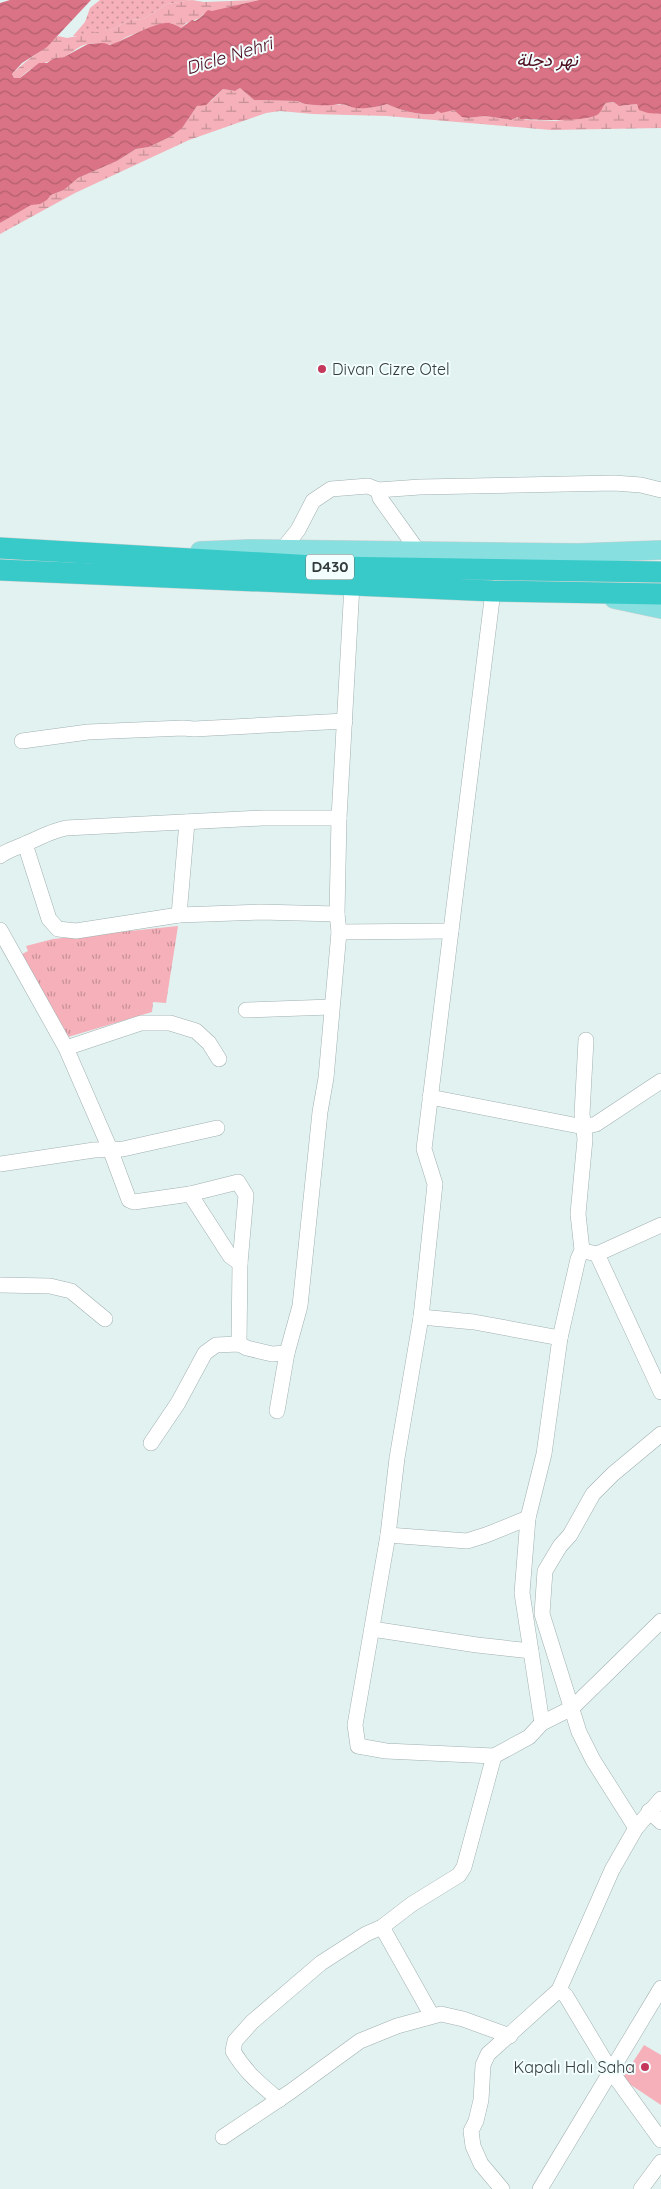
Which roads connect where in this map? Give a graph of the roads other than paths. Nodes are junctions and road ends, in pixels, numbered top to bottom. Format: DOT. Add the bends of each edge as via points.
graph roads {
  1 [pos="378,490"];
  2 [pos="661,490"];
  3 [pos="0,548"];
  4 [pos="282,550"];
  5 [pos="661,550"];
  6 [pos="418,551"];
  7 [pos="118,555"];
  8 [pos="0,570"];
  9 [pos="661,572"];
  10 [pos="352,585"];
  11 [pos="493,591"];
  12 [pos="586,593"];
  13 [pos="661,594"];
  14 [pos="661,609"];
  15 [pos="345,721"];
  16 [pos="22,741"];
  17 [pos="339,818"];
  18 [pos="187,822"];
  19 [pos="25,844"];
  20 [pos="0,856"];
  21 [pos="337,914"];
  22 [pos="179,915"];
  23 [pos="0,930"];
  24 [pos="451,930"];
  25 [pos="339,932"];
  26 [pos="331,1007"];
  27 [pos="246,1010"];
  28 [pos="586,1040"];
  29 [pos="66,1048"];
  30 [pos="219,1059"];
  31 [pos="661,1080"];
  32 [pos="430,1097"];
  33 [pos="584,1127"];
  34 [pos="216,1128"];
  35 [pos="110,1149"];
  36 [pos="0,1164"];
  37 [pos="190,1194"];
  38 [pos="661,1225"];
  39 [pos="589,1252"];
  40 [pos="240,1263"];
  41 [pos="0,1285"];
  42 [pos="421,1317"];
  43 [pos="105,1319"];
  44 [pos="560,1338"];
  45 [pos="240,1344"];
  46 [pos="287,1353"];
  47 [pos="661,1392"];
  48 [pos="277,1411"];
  49 [pos="661,1434"];
  50 [pos="151,1443"];
  51 [pos="528,1518"];
  52 [pos="388,1535"];
  53 [pos="661,1621"];
  54 [pos="372,1629"];
  55 [pos="531,1651"];
  56 [pos="572,1708"];
  57 [pos="542,1723"];
  58 [pos="494,1756"];
  59 [pos="661,1799"];
  60 [pos="649,1811"];
  61 [pos="661,1822"];
  62 [pos="636,1828"];
  63 [pos="382,1926"];
  64 [pos="661,1988"];
  65 [pos="559,1990"];
  66 [pos="432,2016"];
  67 [pos="510,2036"];
  68 [pos="611,2071"];
  69 [pos="279,2100"];
  70 [pos="223,2137"];
  71 [pos="661,2140"];
  72 [pos="661,2162"];
  73 [pos="502,2189"];
  74 [pos="540,2189"];
  75 [pos="642,2189"];
  1 -- 2 [label="street" via="614,483"];
  1 -- 4 [label="street" via="368,486 331,489 313,500 298,530"];
  1 -- 6 [label="street" via="380,498"];
  3 -- 7 [label="highway, D430"];
  4 -- 6 [label="main road"];
  4 -- 7 [label="main road"];
  5 -- 6 [label="main road" via="578,553"];
  7 -- 9 [label="highway, D430" via="331,567"];
  8 -- 10 [label="highway, D430"];
  10 -- 11 [label="highway, D430"];
  10 -- 15 [label="street"];
  11 -- 12 [label="highway, D430"];
  11 -- 24 [label="street"];
  12 -- 13 [label="highway, D430"];
  12 -- 14 [label="main road"];
  15 -- 16 [label="street" via="88,732"];
  15 -- 17 [label="street"];
  17 -- 18 [label="street"];
  17 -- 21 [label="street"];
  18 -- 19 [label="street" via="66,828 46,833"];
  18 -- 22 [label="street"];
  19 -- 20 [label="street"];
  19 -- 22 [label="street" via="49,919 58,929 76,931"];
  21 -- 22 [label="street"];
  21 -- 25 [label="street"];
  23 -- 29 [label="street"];
  24 -- 25 [label="street"];
  24 -- 32 [label="street"];
  25 -- 26 [label="street"];
  26 -- 27 [label="street"];
  26 -- 46 [label="street" via="300,1306"];
  28 -- 33 [label="street"];
  29 -- 30 [label="street" via="141,1023 170,1023 196,1031"];
  29 -- 35 [label="street"];
  31 -- 33 [label="street" via="596,1124"];
  32 -- 33 [label="street"];
  32 -- 42 [label="street" via="424,1149 435,1184"];
  33 -- 39 [label="street" via="578,1214"];
  34 -- 35 [label="street" via="123,1150"];
  35 -- 36 [label="street"];
  35 -- 37 [label="street" via="129,1200"];
  37 -- 40 [label="street" via="230,1256"];
  37 -- 40 [label="street" via="238,1182 246,1195"];
  38 -- 39 [label="street"];
  39 -- 44 [label="street" via="578,1259"];
  39 -- 47 [label="street"];
  40 -- 45 [label="street"];
  41 -- 43 [label="street" via="50,1286 71,1291"];
  42 -- 44 [label="street" via="474,1322"];
  42 -- 52 [label="street" via="396,1458"];
  44 -- 51 [label="street" via="544,1454"];
  45 -- 46 [label="street" via="272,1354"];
  45 -- 50 [label="street" via="216,1345 205,1353 178,1403"];
  46 -- 48 [label="street"];
  49 -- 56 [label="street" via="593,1494 545,1571 542,1614"];
  51 -- 52 [label="street" via="467,1541"];
  51 -- 55 [label="street" via="522,1593"];
  52 -- 54 [label="street"];
  53 -- 56 [label="street"];
  54 -- 55 [label="street"];
  54 -- 58 [label="street" via="355,1725 358,1746 386,1751"];
  55 -- 57 [label="street"];
  56 -- 57 [label="street"];
  56 -- 62 [label="street" via="593,1760"];
  57 -- 58 [label="street" via="529,1736"];
  58 -- 63 [label="street" via="464,1867 459,1875"];
  59 -- 60 [label="street"];
  60 -- 61 [label="street"];
  60 -- 62 [label="street"];
  62 -- 65 [label="street" via="603,1889"];
  63 -- 66 [label="street"];
  63 -- 69 [label="street" via="321,1963 252,2022 235,2041 233,2051 241,2064 258,2084"];
  64 -- 68 [label="street"];
  65 -- 67 [label="street"];
  65 -- 68 [label="street" via="566,1996"];
  66 -- 67 [label="street" via="441,2014 462,2019"];
  66 -- 69 [label="street" via="360,2041"];
  67 -- 73 [label="street" via="488,2054 483,2065 481,2100 471,2132 481,2164"];
  68 -- 71 [label="street"];
  68 -- 74 [label="street"];
  69 -- 70 [label="street"];
  72 -- 75 [label="street"];
}
